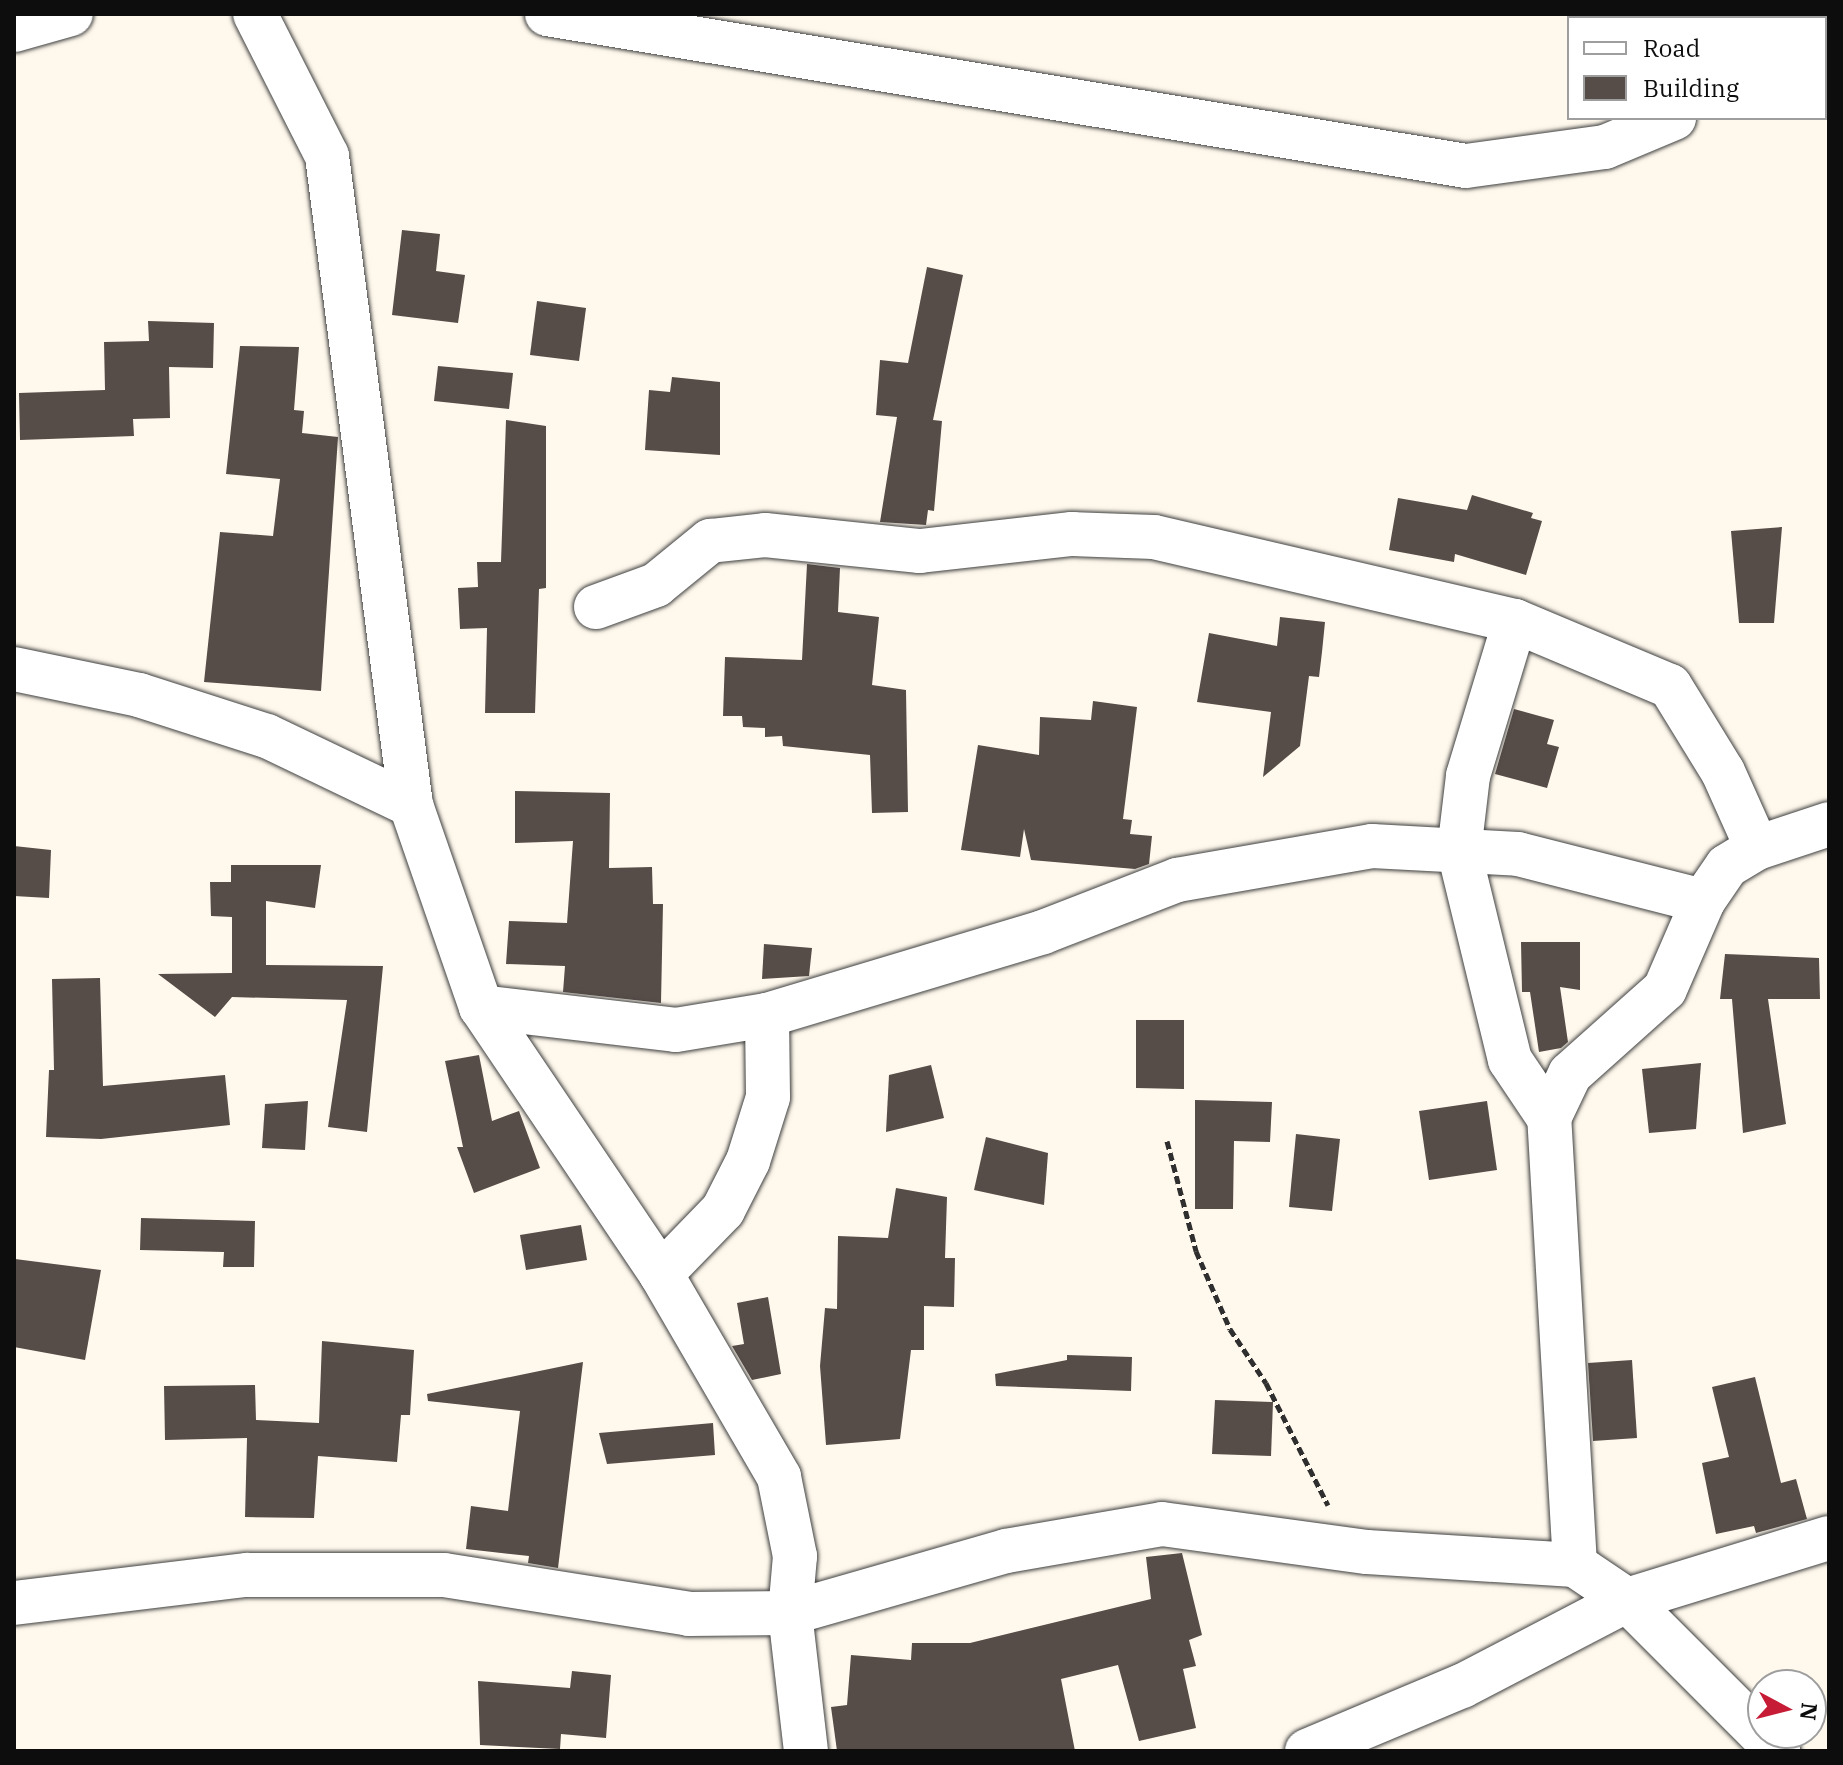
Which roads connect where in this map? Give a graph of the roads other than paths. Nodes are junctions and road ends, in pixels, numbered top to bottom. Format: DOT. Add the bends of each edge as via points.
graph roads {
  1 [pos="71,14"];
  2 [pos="255,14"];
  3 [pos="547,14"];
  4 [pos="14,30"];
  5 [pos="1669,120"];
  6 [pos="596,607"];
  7 [pos="1515,621"];
  8 [pos="14,669"];
  9 [pos="411,805"];
  10 [pos="1829,824"];
  11 [pos="1757,848"];
  12 [pos="1459,851"];
  13 [pos="1703,901"];
  14 [pos="481,1007"];
  15 [pos="767,1015"];
  16 [pos="1549,1118"];
  17 [pos="661,1274"];
  18 [pos="1829,1538"];
  19 [pos="1575,1565"];
  20 [pos="1627,1600"];
  21 [pos="21,1606"];
  22 [pos="790,1613"];
  23 [pos="1310,1750"];
  24 [pos="806,1751"];
  25 [pos="1778,1751"];
  1 -- 4 [label="street"];
  2 -- 9 [label="street" via="327,156"];
  3 -- 5 [label="street" via="1466,166 1605,147"];
  6 -- 7 [label="street" via="656,585 710,541 765,535 920,551 1072,534 1154,537"];
  7 -- 11 [label="street" via="1670,686 1723,772"];
  7 -- 12 [label="street" via="1468,776"];
  8 -- 9 [label="street" via="139,695 267,736"];
  9 -- 14 [label="street"];
  10 -- 11 [label="street"];
  11 -- 13 [label="street" via="1727,866"];
  12 -- 13 [label="street" via="1518,854"];
  12 -- 15 [label="street" via="1372,846 1177,880 1043,932"];
  12 -- 16 [label="street" via="1510,1060"];
  13 -- 16 [label="street" via="1665,989 1570,1074"];
  14 -- 15 [label="street" via="676,1030"];
  14 -- 17 [label="street"];
  15 -- 17 [label="street" via="768,1097 748,1161 723,1210"];
  16 -- 19 [label="street"];
  17 -- 22 [label="street" via="779,1477 795,1556"];
  18 -- 20 [label="street"];
  19 -- 20 [label="street"];
  19 -- 22 [label="street" via="1367,1552 1162,1524 1006,1551"];
  20 -- 23 [label="street" via="1462,1686"];
  20 -- 25 [label="street"];
  21 -- 22 [label="street" via="247,1575 444,1575 689,1614"];
  22 -- 24 [label="street"];
}
